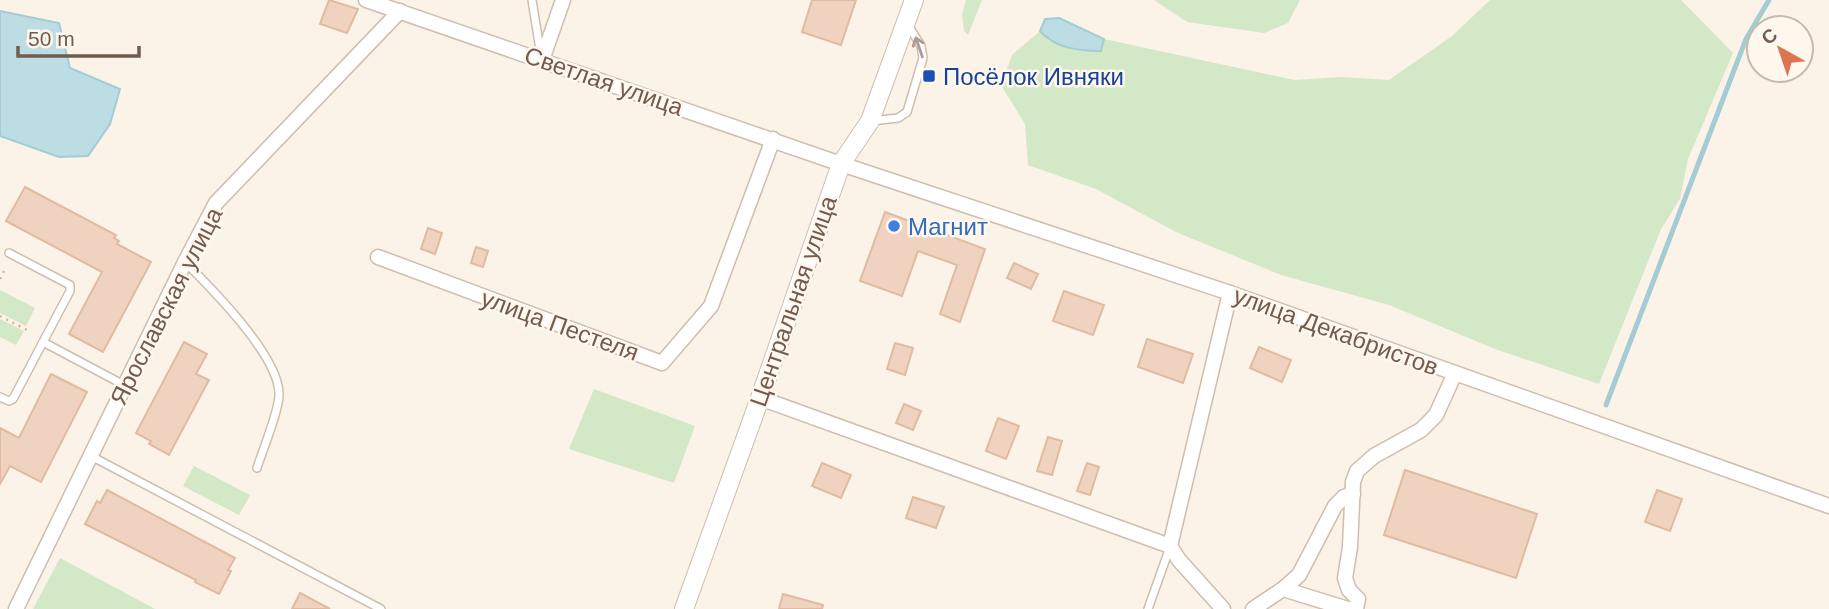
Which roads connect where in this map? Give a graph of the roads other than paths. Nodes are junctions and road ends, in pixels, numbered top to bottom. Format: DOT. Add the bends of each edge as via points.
graph roads {
  1 [pos="366,0"];
  2 [pos="531,0"];
  3 [pos="563,0"];
  4 [pos="915,0"];
  5 [pos="400,11"];
  6 [pos="906,22"];
  7 [pos="542,60"];
  8 [pos="870,121"];
  9 [pos="773,139"];
  10 [pos="841,164"];
  11 [pos="9,253"];
  12 [pos="378,257"];
  13 [pos="185,262"];
  14 [pos="1230,293"];
  15 [pos="43,342"];
  16 [pos="1455,373"];
  17 [pos="124,385"];
  18 [pos="0,397"];
  19 [pos="760,398"];
  20 [pos="90,456"];
  21 [pos="257,468"];
  22 [pos="1353,494"];
  23 [pos="1829,506"];
  24 [pos="1170,546"];
  25 [pos="1283,589"];
  26 [pos="16,609"];
  27 [pos="381,609"];
  28 [pos="684,609"];
  29 [pos="1148,609"];
  30 [pos="1223,609"];
  31 [pos="1253,609"];
  32 [pos="1348,609"];
  33 [pos="1356,609"];
  1 -- 5 [label="street, Светлая улица"];
  2 -- 7 [label="lane"];
  3 -- 7 [label="street"];
  4 -- 6 [label="street, Центральная улица"];
  5 -- 7 [label="street, Светлая улица"];
  5 -- 13 [label="street, Ярославская улица" via="216,203"];
  6 -- 8 [label="street, Центральная улица"];
  8 -- 6 [label="lane, one-way" via="898,118 906,112 923,58"];
  7 -- 9 [label="street, Светлая улица"];
  8 -- 10 [label="street, Центральная улица"];
  9 -- 10 [label="street, Светлая улица"];
  9 -- 12 [label="street, улица Пестеля" via="711,306 662,363"];
  10 -- 14 [label="street, улица Декабристов"];
  10 -- 19 [label="street, Центральная улица"];
  11 -- 15 [label="lane" via="70,285"];
  13 -- 17 [label="street, Ярославская улица"];
  13 -- 21 [label="lane" via="223,300 276,375 280,396"];
  14 -- 16 [label="street, улица Декабристов"];
  14 -- 24 [label="street"];
  15 -- 17 [label="lane"];
  15 -- 18 [label="lane" via="13,399"];
  16 -- 22 [label="street" via="1436,415 1421,430 1357,471"];
  16 -- 23 [label="street, улица Декабристов"];
  17 -- 20 [label="street, Ярославская улица"];
  19 -- 24 [label="street"];
  19 -- 28 [label="street, Центральная улица"];
  20 -- 26 [label="street, Ярославская улица"];
  20 -- 27 [label="lane"];
  22 -- 25 [label="street" via="1335,506 1299,575"];
  22 -- 33 [label="street" via="1345,578 1359,599"];
  24 -- 29 [label="lane"];
  24 -- 30 [label="street"];
  25 -- 31 [label="street"];
  25 -- 32 [label="street"];
}
